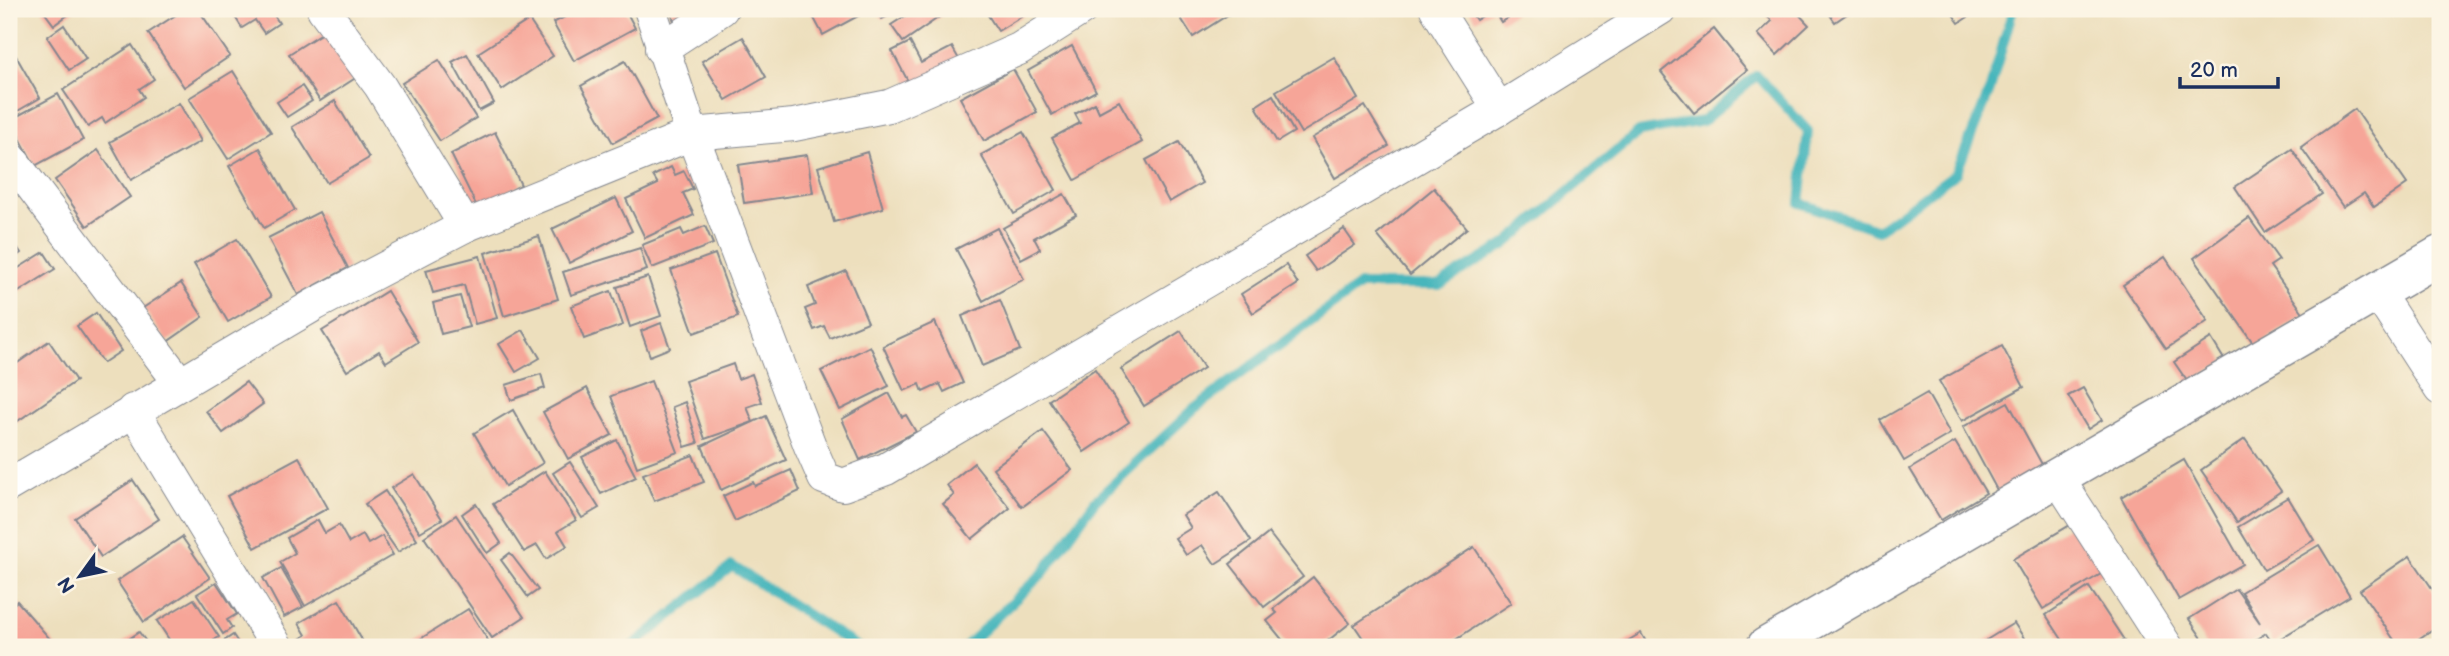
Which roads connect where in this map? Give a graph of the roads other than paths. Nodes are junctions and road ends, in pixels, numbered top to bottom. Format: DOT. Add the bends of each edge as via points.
graph roads {
  1 [pos="323,9"];
  2 [pos="650,9"];
  3 [pos="722,9"];
  4 [pos="1082,9"];
  5 [pos="1436,9"];
  6 [pos="1660,9"];
  7 [pos="661,49"];
  8 [pos="1499,109"];
  9 [pos="692,134"];
  10 [pos="9,156"];
  11 [pos="465,226"];
  12 [pos="2440,255"];
  13 [pos="2377,292"];
  14 [pos="179,382"];
  15 [pos="2440,389"];
  16 [pos="133,410"];
  17 [pos="2057,477"];
  18 [pos="9,485"];
  19 [pos="277,647"];
  20 [pos="1766,647"];
  21 [pos="2167,647"];
  1 -- 11 [label="street" via="380,86"];
  2 -- 7 [label="street"];
  3 -- 7 [label="street"];
  4 -- 9 [label="street" via="1019,49 889,106 794,125"];
  5 -- 8 [label="street"];
  6 -- 8 [label="street"];
  7 -- 9 [label="street"];
  8 -- 9 [label="street" via="886,469 843,485 824,478 810,446"];
  9 -- 11 [label="street"];
  10 -- 14 [label="street"];
  11 -- 14 [label="street"];
  12 -- 13 [label="street"];
  13 -- 15 [label="street"];
  13 -- 17 [label="street"];
  14 -- 16 [label="street"];
  16 -- 18 [label="street"];
  16 -- 19 [label="street"];
  17 -- 20 [label="street"];
  17 -- 21 [label="street"];
}
